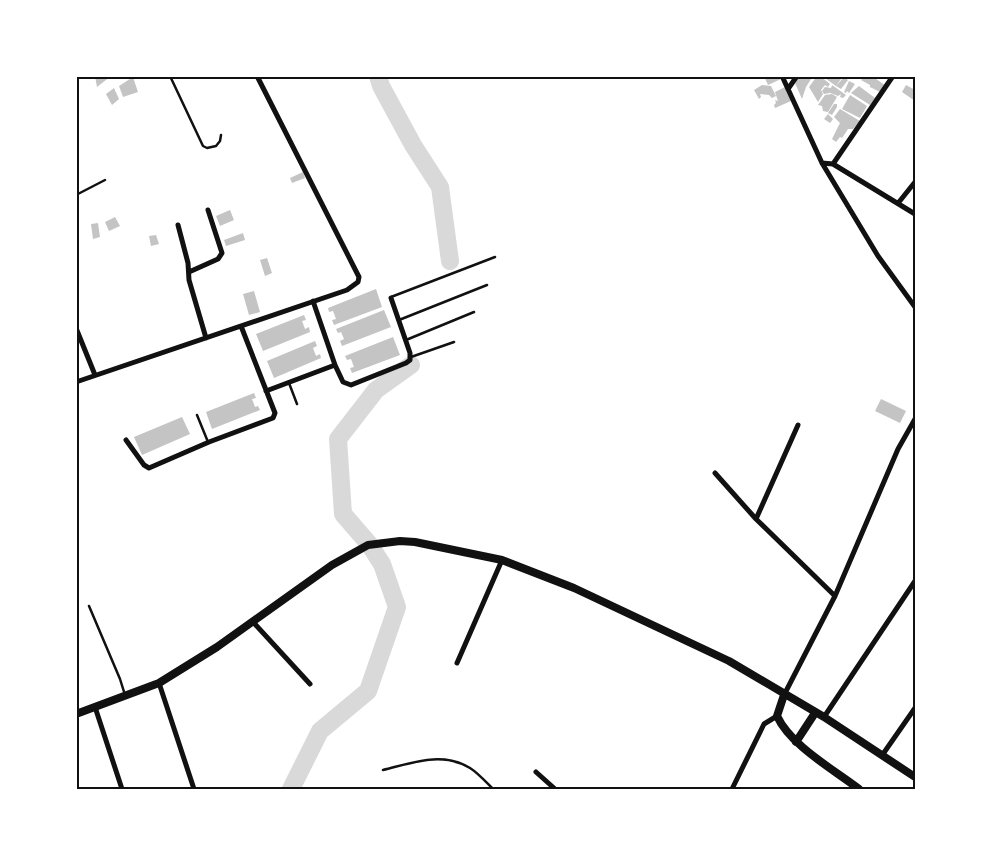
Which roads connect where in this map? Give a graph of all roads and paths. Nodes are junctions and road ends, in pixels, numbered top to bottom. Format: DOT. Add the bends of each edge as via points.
graph roads {
  1 [pos="170,76"];
  2 [pos="257,76"];
  3 [pos="782,76"];
  4 [pos="797,76"];
  5 [pos="893,76"];
  6 [pos="788,89"];
  7 [pos="220,135"];
  8 [pos="822,162"];
  9 [pos="833,164"];
  10 [pos="105,180"];
  11 [pos="915,182"];
  12 [pos="76,195"];
  13 [pos="899,202"];
  14 [pos="208,210"];
  15 [pos="915,214"];
  16 [pos="178,225"];
  17 [pos="495,257"];
  18 [pos="189,272"];
  19 [pos="487,285"];
  20 [pos="391,298"];
  21 [pos="313,301"];
  22 [pos="915,307"];
  23 [pos="474,312"];
  24 [pos="399,320"];
  25 [pos="241,326"];
  26 [pos="76,328"];
  27 [pos="206,338"];
  28 [pos="406,340"];
  29 [pos="454,342"];
  30 [pos="411,357"];
  31 [pos="336,365"];
  32 [pos="95,375"];
  33 [pos="76,382"];
  34 [pos="289,383"];
  35 [pos="266,391"];
  36 [pos="297,404"];
  37 [pos="197,416"];
  38 [pos="915,419"];
  39 [pos="798,425"];
  40 [pos="126,440"];
  41 [pos="209,442"];
  42 [pos="715,473"];
  43 [pos="756,519"];
  44 [pos="502,560"];
  45 [pos="915,581"];
  46 [pos="834,596"];
  47 [pos="89,606"];
  48 [pos="253,622"];
  49 [pos="457,663"];
  50 [pos="159,684"];
  51 [pos="310,684"];
  52 [pos="784,695"];
  53 [pos="126,697"];
  54 [pos="96,707"];
  55 [pos="915,708"];
  56 [pos="815,712"];
  57 [pos="76,714"];
  58 [pos="777,716"];
  59 [pos="824,717"];
  60 [pos="796,742"];
  61 [pos="883,754"];
  62 [pos="383,770"];
  63 [pos="536,772"];
  64 [pos="915,777"];
  65 [pos="122,789"];
  66 [pos="194,789"];
  67 [pos="493,789"];
  68 [pos="555,789"];
  69 [pos="732,789"];
  70 [pos="860,789"];
  1 -- 7 [label="lane" via="203,146 216,146"];
  2 -- 21 [label="street" via="359,277 358,282 347,290"];
  3 -- 6 [label="street"];
  4 -- 6 [label="street"];
  5 -- 9 [label="street"];
  6 -- 8 [label="street"];
  8 -- 9 [label="street"];
  8 -- 22 [label="street" via="878,256"];
  9 -- 13 [label="street"];
  10 -- 12 [label="lane"];
  11 -- 13 [label="street"];
  13 -- 15 [label="street"];
  14 -- 18 [label="street" via="222,253 218,259"];
  16 -- 18 [label="street"];
  17 -- 20 [label="lane"];
  18 -- 27 [label="street"];
  19 -- 24 [label="lane"];
  20 -- 24 [label="street"];
  21 -- 25 [label="street"];
  21 -- 31 [label="street"];
  23 -- 28 [label="lane"];
  24 -- 28 [label="street"];
  25 -- 27 [label="street"];
  25 -- 35 [label="street"];
  26 -- 32 [label="street"];
  27 -- 32 [label="street"];
  28 -- 30 [label="street"];
  29 -- 30 [label="lane"];
  30 -- 31 [label="street" via="406,363 351,385 343,382"];
  31 -- 34 [label="street"];
  32 -- 33 [label="street"];
  34 -- 35 [label="street"];
  34 -- 36 [label="lane"];
  35 -- 41 [label="street" via="275,413 272,419"];
  37 -- 41 [label="lane"];
  38 -- 46 [label="street" via="898,449"];
  39 -- 43 [label="street"];
  40 -- 41 [label="street" via="149,468"];
  42 -- 43 [label="street"];
  43 -- 46 [label="street"];
  44 -- 48 [label="main road" via="415,542 371,544 332,565"];
  44 -- 49 [label="street"];
  44 -- 52 [label="main road" via="574,588 729,661"];
  45 -- 59 [label="street"];
  46 -- 52 [label="street"];
  47 -- 53 [label="lane"];
  48 -- 50 [label="main road"];
  48 -- 51 [label="street"];
  50 -- 53 [label="main road"];
  50 -- 66 [label="street"];
  52 -- 56 [label="main road"];
  52 -- 58 [label="main road"];
  53 -- 54 [label="main road"];
  54 -- 57 [label="main road"];
  54 -- 65 [label="street"];
  55 -- 61 [label="street"];
  56 -- 59 [label="main road"];
  56 -- 60 [label="main road"];
  58 -- 60 [label="main road"];
  58 -- 69 [label="street" via="764,724"];
  59 -- 61 [label="main road"];
  60 -- 70 [label="main road"];
  61 -- 64 [label="main road"];
  62 -- 67 [label="lane" via="437,758 471,768"];
  63 -- 68 [label="street"];
}
